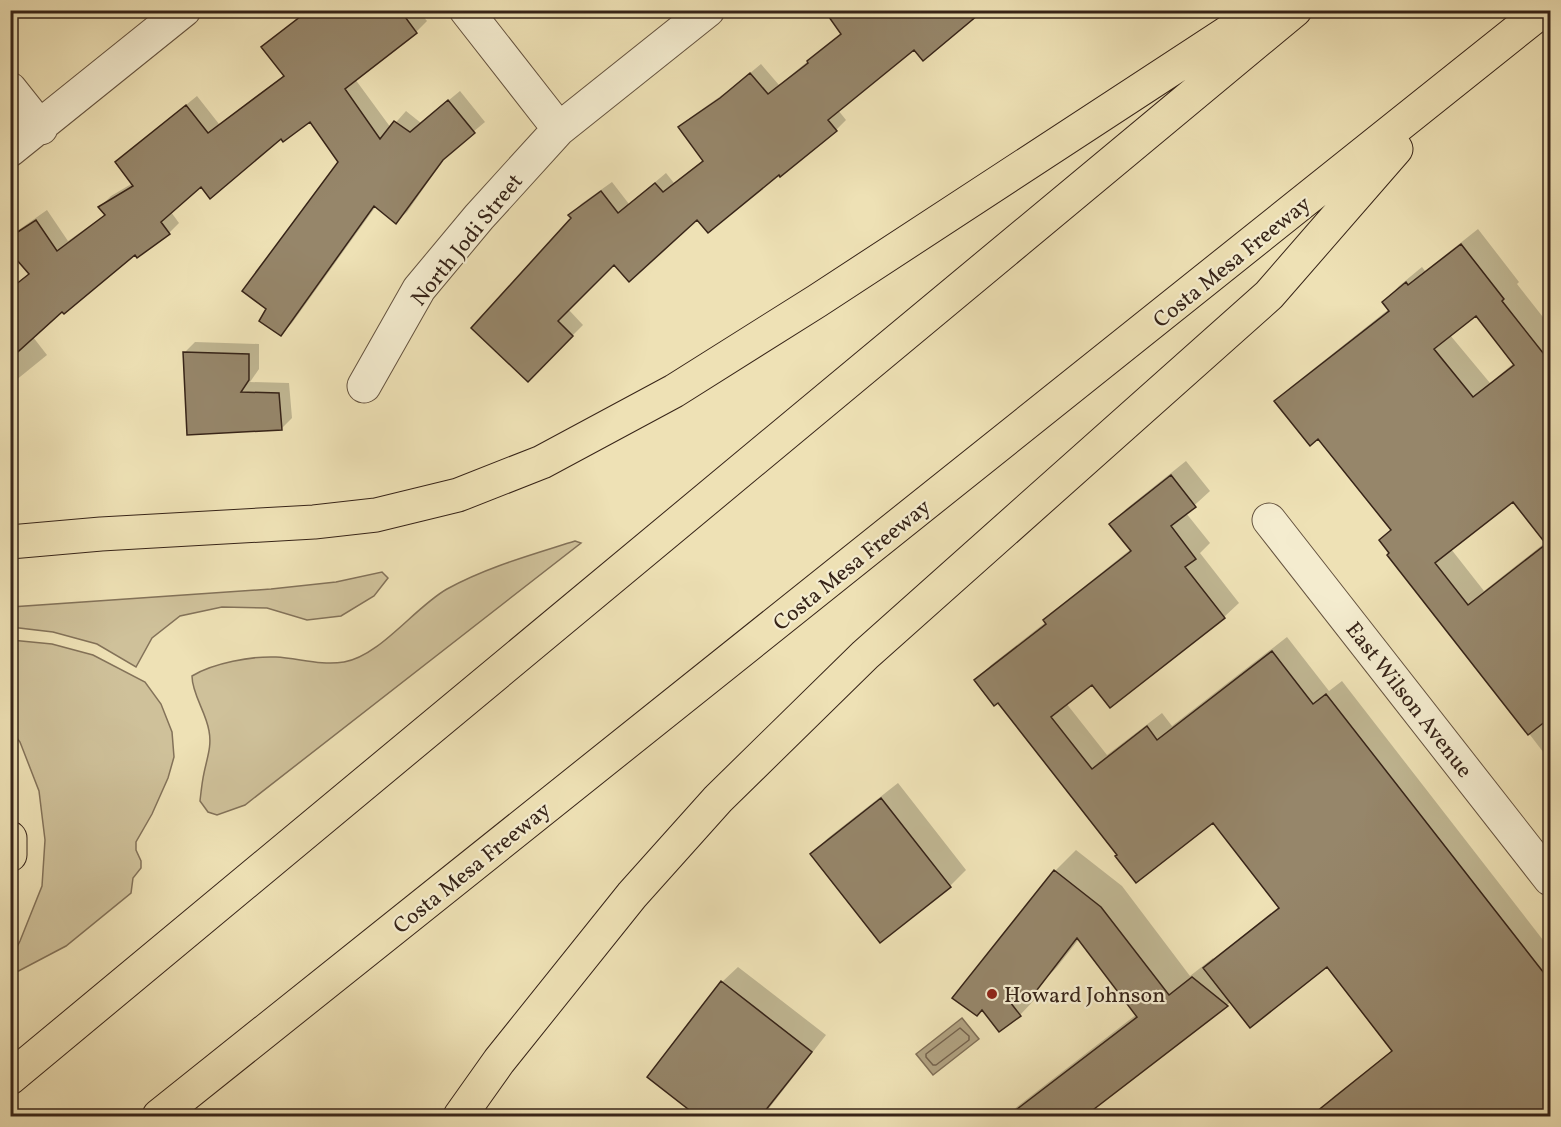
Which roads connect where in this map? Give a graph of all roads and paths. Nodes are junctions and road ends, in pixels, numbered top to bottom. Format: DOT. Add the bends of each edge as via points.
graph roads {
  1 [pos="184,10"];
  2 [pos="466,10"];
  3 [pos="708,10"];
  4 [pos="1262,10"];
  5 [pos="1296,10"];
  6 [pos="1543,10"];
  7 [pos="1450,86"];
  8 [pos="10,89"];
  9 [pos="41,128"];
  10 [pos="559,129"];
  11 [pos="10,150"];
  12 [pos="364,386"];
  13 [pos="1269,520"];
  14 [pos="10,542"];
  15 [pos="10,838"];
  16 [pos="10,855"];
  17 [pos="1551,879"];
  18 [pos="10,1078"];
  19 [pos="159,1116"];
  20 [pos="460,1116"];
  1 -- 9 [label="street"];
  2 -- 10 [label="street"];
  3 -- 10 [label="street, North Jodi Street"];
  4 -- 14 [label="highway" via="674,391 542,462 458,495 376,515"];
  5 -- 18 [label="highway"];
  6 -- 7 [label="highway, Costa Mesa Freeway"];
  7 -- 19 [label="highway, Costa Mesa Freeway"];
  7 -- 20 [label="highway" via="1269,295 866,655 718,799 632,895 499,1061"];
  8 -- 9 [label="street"];
  9 -- 11 [label="street"];
  10 -- 12 [label="street, North Jodi Street" via="419,289"];
  13 -- 17 [label="street, East Wilson Avenue"];
  15 -- 16 [label="highway"];
}
